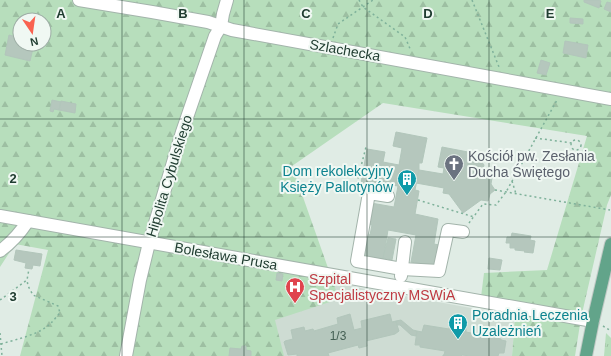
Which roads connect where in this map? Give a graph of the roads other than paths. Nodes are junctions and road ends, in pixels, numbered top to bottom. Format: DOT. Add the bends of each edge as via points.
graph roads {
  1 [pos="79,0"];
  2 [pos="228,0"];
  3 [pos="221,26"];
  4 [pos="611,99"];
  5 [pos="388,196"];
  6 [pos="0,216"];
  7 [pos="28,221"];
  8 [pos="463,232"];
  9 [pos="149,242"];
  10 [pos="405,242"];
  11 [pos="611,244"];
  12 [pos="0,251"];
  13 [pos="402,269"];
  14 [pos="400,287"];
  15 [pos="597,322"];
  16 [pos="126,356"];
  17 [pos="586,356"];
  1 -- 3 [label="street, Szlachecka"];
  2 -- 3 [label="street, Hipolita Cybulskiego"];
  3 -- 4 [label="street, Szlachecka"];
  3 -- 9 [label="street, Hipolita Cybulskiego" via="215,36 182,132"];
  5 -- 13 [label="street" via="369,193 357,261"];
  6 -- 7 [label="street, Bolesława Prusa"];
  7 -- 9 [label="street, Bolesława Prusa"];
  7 -- 12 [label="street" via="18,235"];
  8 -- 13 [label="street" via="448,230 439,271"];
  9 -- 14 [label="street, Bolesława Prusa"];
  9 -- 16 [label="street, Hipolita Cybulskiego"];
  10 -- 13 [label="street"];
  11 -- 15 [label="main road"];
  13 -- 14 [label="street"];
  14 -- 15 [label="street, Bolesława Prusa"];
  15 -- 17 [label="main road"];
}
